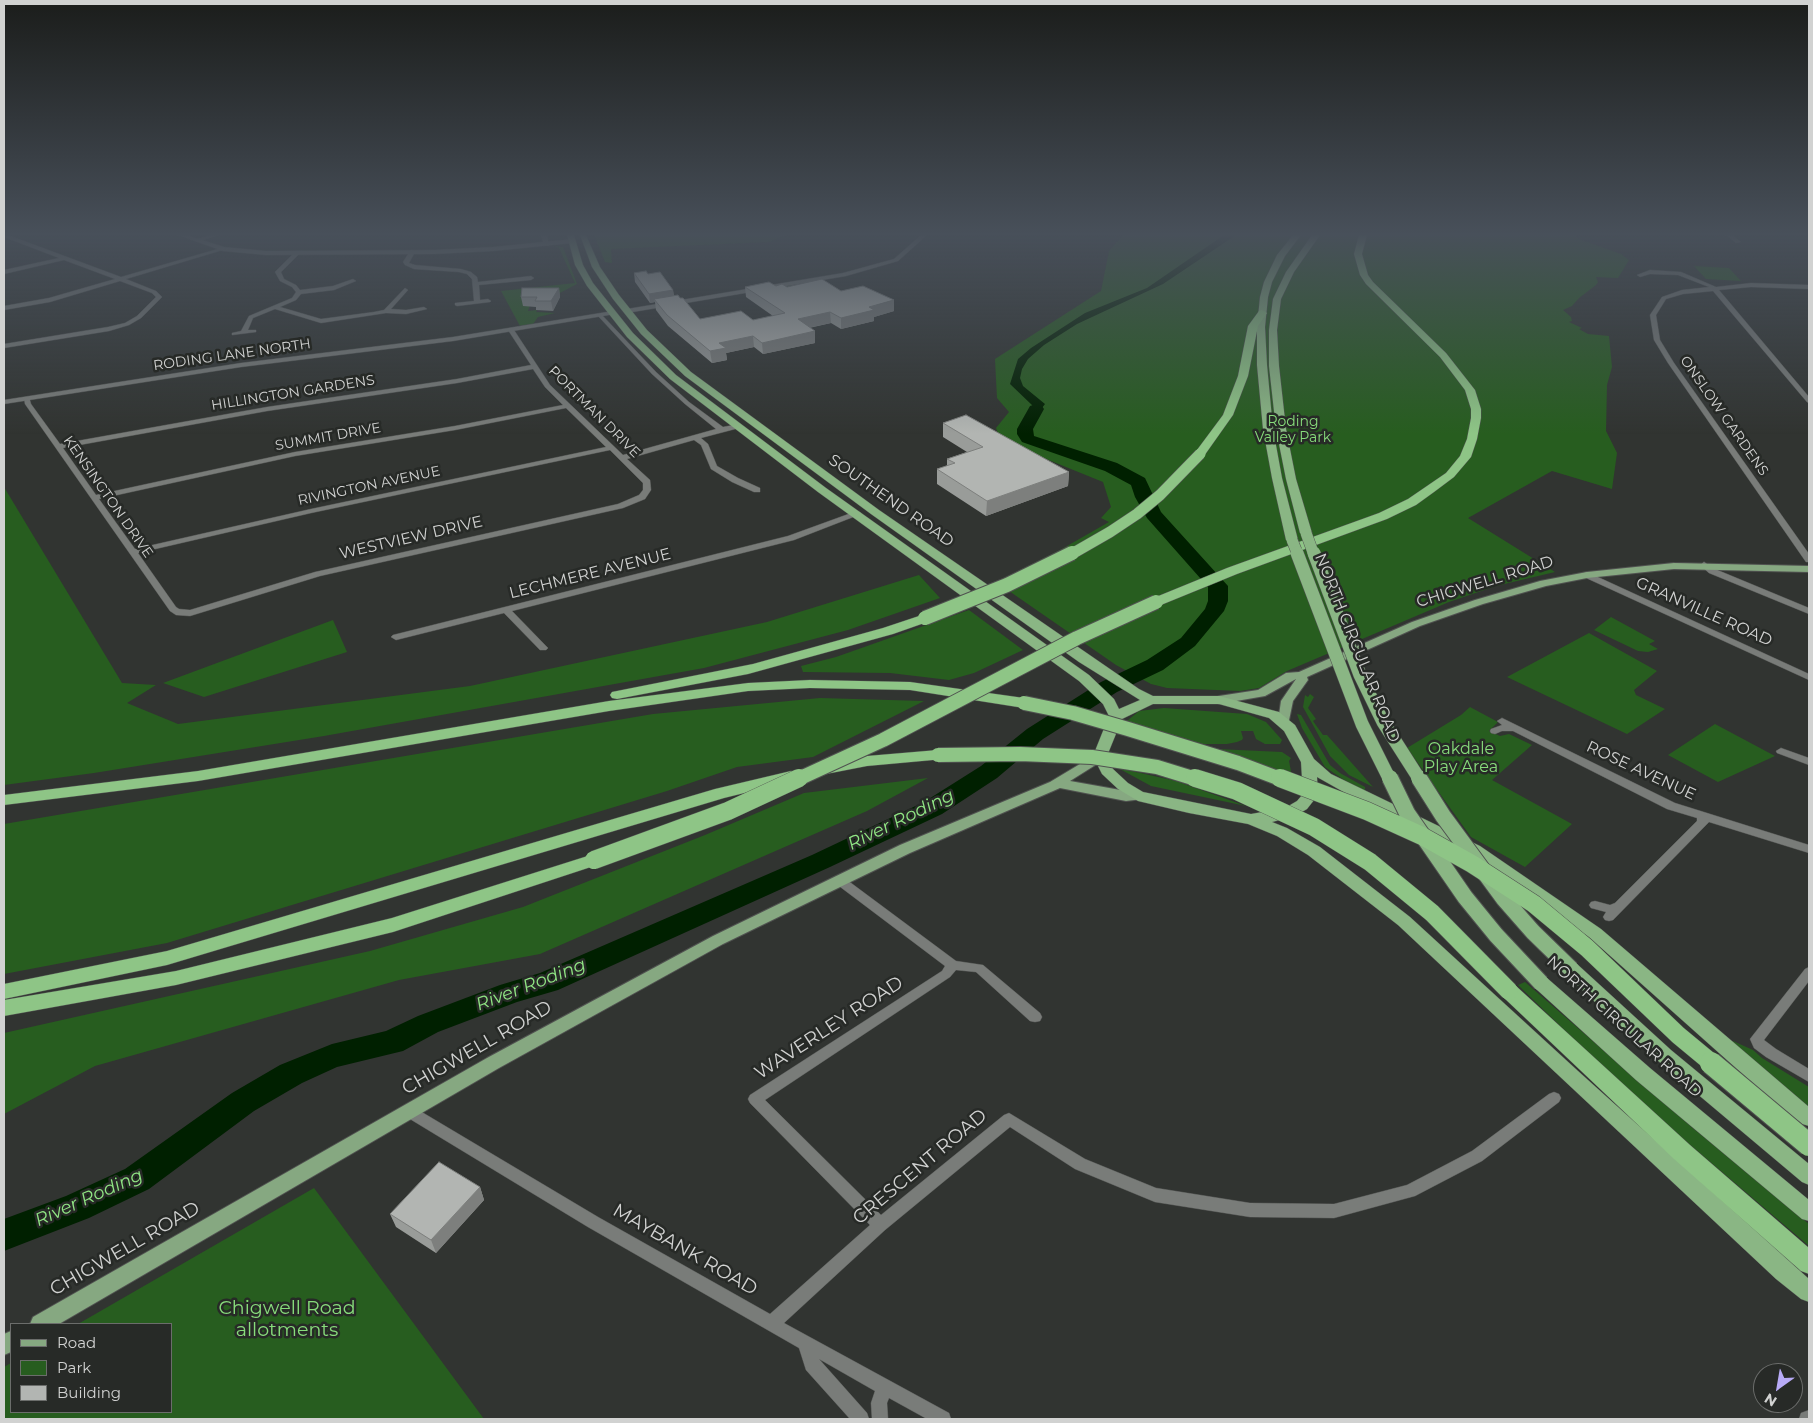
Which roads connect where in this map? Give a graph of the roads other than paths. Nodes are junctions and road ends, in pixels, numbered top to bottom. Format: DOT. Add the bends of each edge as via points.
graph roads {
  1 [pos="42,301"];
  2 [pos="157,301"];
  3 [pos="286,301"];
  4 [pos="395,301"];
  5 [pos="484,301"];
  6 [pos="603,301"];
  7 [pos="620,301"];
  8 [pos="685,301"];
  9 [pos="1263,301"];
  10 [pos="1277,301"];
  11 [pos="1388,301"];
  12 [pos="1661,301"];
  13 [pos="1725,301"];
  14 [pos="477,302"];
  15 [pos="457,304"];
  16 [pos="274,307"];
  17 [pos="4,308"];
  18 [pos="424,309"];
  19 [pos="386,311"];
  20 [pos="627,311"];
  21 [pos="1262,313"];
  22 [pos="613,314"];
  23 [pos="600,316"];
  24 [pos="511,330"];
  25 [pos="254,331"];
  26 [pos="243,332"];
  27 [pos="234,334"];
  28 [pos="4,346"];
  29 [pos="533,367"];
  30 [pos="26,398"];
  31 [pos="1809,401"];
  32 [pos="4,402"];
  33 [pos="567,406"];
  34 [pos="736,426"];
  35 [pos="722,430"];
  36 [pos="695,438"];
  37 [pos="58,447"];
  38 [pos="611,448"];
  39 [pos="622,458"];
  40 [pos="647,482"];
  41 [pos="757,490"];
  42 [pos="94,498"];
  43 [pos="857,514"];
  44 [pos="1299,536"];
  45 [pos="132,552"];
  46 [pos="1809,560"];
  47 [pos="1704,565"];
  48 [pos="1809,569"];
  49 [pos="1587,575"];
  50 [pos="172,609"];
  51 [pos="507,610"];
  52 [pos="1809,612"];
  53 [pos="396,637"];
  54 [pos="543,648"];
  55 [pos="753,668"];
  56 [pos="1302,674"];
  57 [pos="1809,677"];
  58 [pos="1151,700"];
  59 [pos="1219,700"];
  60 [pos="1116,716"];
  61 [pos="1502,720"];
  62 [pos="1284,722"];
  63 [pos="1520,730"];
  64 [pos="1495,731"];
  65 [pos="365,748"];
  66 [pos="1781,752"];
  67 [pos="1100,756"];
  68 [pos="1308,762"];
  69 [pos="1809,762"];
  70 [pos="1056,783"];
  71 [pos="1138,796"];
  72 [pos="10,799"];
  73 [pos="1703,817"];
  74 [pos="1251,819"];
  75 [pos="1809,849"];
  76 [pos="839,880"];
  77 [pos="1595,905"];
  78 [pos="1618,907"];
  79 [pos="1609,917"];
  80 [pos="952,965"];
  81 [pos="1809,972"];
  82 [pos="4,992"];
  83 [pos="4,1008"];
  84 [pos="1035,1017"];
  85 [pos="1809,1076"];
  86 [pos="1554,1098"];
  87 [pos="410,1112"];
  88 [pos="1809,1118"];
  89 [pos="1809,1145"];
  90 [pos="1809,1176"];
  91 [pos="1809,1212"];
  92 [pos="880,1225"];
  93 [pos="1809,1263"];
  94 [pos="1809,1292"];
  95 [pos="42,1323"];
  96 [pos="771,1324"];
  97 [pos="805,1342"];
  98 [pos="885,1387"];
  99 [pos="861,1419"];
  100 [pos="880,1419"];
  101 [pos="943,1419"];
  1 -- 17 [label="street"];
  2 -- 28 [label="street" via="139,318 109,329"];
  3 -- 16 [label="street"];
  4 -- 19 [label="street"];
  5 -- 14 [label="street"];
  6 -- 22 [label="highway, SOUTHEND ROAD"];
  7 -- 20 [label="highway, SOUTHEND ROAD"];
  8 -- 20 [label="street"];
  9 -- 21 [label="highway, NORTH CIRCULAR ROAD"];
  10 -- 44 [label="highway, NORTH CIRCULAR ROAD" via="1273,330 1275,386"];
  11 -- 83 [label="highway, bridge" via="1455,368 1474,400 1476,418 1465,457 1450,475 1412,502 1374,520 1261,560 1116,619 883,740 728,811 594,860 394,924 176,978"];
  12 -- 46 [label="street, ONSLOW GARDENS" via="1653,312 1657,340"];
  13 -- 31 [label="street"];
  14 -- 15 [label="street"];
  16 -- 19 [label="street" via="320,321"];
  16 -- 26 [label="street" via="251,317"];
  18 -- 19 [label="street"];
  20 -- 58 [label="highway, SOUTHEND ROAD" via="668,356 718,398 1114,680"];
  21 -- 44 [label="highway, NORTH CIRCULAR ROAD" via="1262,365 1268,429 1277,478"];
  21 -- 55 [label="highway, bridge" via="1253,326 1243,376 1228,415 1200,454 1137,514 1061,559 1007,585 888,631"];
  22 -- 23 [label="street, RODING LANE NORTH"];
  22 -- 34 [label="highway, SOUTHEND ROAD" via="654,360"];
  23 -- 24 [label="street, RODING LANE NORTH"];
  23 -- 35 [label="street" via="654,373"];
  24 -- 29 [label="street, PORTMAN DRIVE"];
  24 -- 30 [label="street, RODING LANE NORTH"];
  25 -- 26 [label="street"];
  26 -- 27 [label="street"];
  29 -- 33 [label="street, PORTMAN DRIVE"];
  29 -- 37 [label="street, HILLINGTON GARDENS" via="297,404"];
  30 -- 32 [label="street, RODING LANE NORTH"];
  30 -- 37 [label="street, KENSINGTON DRIVE"];
  33 -- 38 [label="street, PORTMAN DRIVE"];
  33 -- 42 [label="street, SUMMIT DRIVE" via="296,454"];
  34 -- 35 [label="street"];
  34 -- 43 [label="highway, SOUTHEND ROAD"];
  35 -- 36 [label="street"];
  36 -- 39 [label="street"];
  36 -- 41 [label="street" via="704,444 714,467"];
  37 -- 42 [label="street, KENSINGTON DRIVE"];
  38 -- 39 [label="street, PORTMAN DRIVE"];
  38 -- 45 [label="street, RIVINGTON AVENUE"];
  39 -- 40 [label="street, PORTMAN DRIVE"];
  40 -- 50 [label="street, WESTVIEW DRIVE" via="647,490 642,497 620,506 318,574 190,613"];
  42 -- 45 [label="street, KENSINGTON DRIVE"];
  43 -- 51 [label="street, LECHMERE AVENUE" via="792,538"];
  43 -- 60 [label="highway, SOUTHEND ROAD" via="1097,689"];
  44 -- 90 [label="highway, NORTH CIRCULAR ROAD, bridge" via="1383,722 1444,816 1504,899 1533,932 1664,1055"];
  44 -- 91 [label="highway, NORTH CIRCULAR ROAD, bridge" via="1362,724 1407,813 1465,897 1541,983 1635,1068"];
  45 -- 50 [label="street, KENSINGTON DRIVE"];
  47 -- 48 [label="main road, CHIGWELL ROAD"];
  47 -- 49 [label="main road, CHIGWELL ROAD"];
  47 -- 52 [label="street"];
  49 -- 56 [label="main road, CHIGWELL ROAD" via="1523,588 1479,602 1416,624"];
  49 -- 57 [label="street, GRANVILLE ROAD"];
  51 -- 53 [label="street, LECHMERE AVENUE"];
  51 -- 54 [label="street"];
  55 -- 65 [label="highway" via="601,703"];
  55 -- 72 [label="highway" via="495,717"];
  56 -- 59 [label="main road, CHIGWELL ROAD" via="1290,676 1261,693"];
  56 -- 62 [label="main road" via="1302,680 1287,701"];
  58 -- 59 [label="highway"];
  58 -- 60 [label="highway"];
  59 -- 62 [label="highway" via="1264,711"];
  60 -- 67 [label="highway"];
  61 -- 63 [label="street, ROSE AVENUE"];
  62 -- 68 [label="highway" via="1295,734"];
  63 -- 64 [label="street, ROSE AVENUE" via="1507,727"];
  63 -- 73 [label="street, ROSE AVENUE" via="1671,806"];
  65 -- 72 [label="highway" via="198,776"];
  65 -- 89 [label="highway, bridge" via="609,706 739,688 810,684 910,686 963,693 1042,706 1128,729 1274,776 1368,811 1472,864 1534,904 1587,948 1678,1035"];
  66 -- 69 [label="street"];
  67 -- 70 [label="main road, CHIGWELL ROAD"];
  67 -- 71 [label="highway" via="1107,771"];
  68 -- 74 [label="highway" via="1311,795 1302,805 1276,816"];
  68 -- 88 [label="highway" via="1326,777 1474,850 1558,906 1595,933"];
  70 -- 71 [label="main road"];
  70 -- 76 [label="main road, CHIGWELL ROAD"];
  71 -- 74 [label="highway"];
  73 -- 75 [label="street, ROSE AVENUE"];
  73 -- 78 [label="street" via="1703,822"];
  74 -- 94 [label="highway" via="1314,850 1404,921"];
  76 -- 80 [label="street"];
  76 -- 87 [label="main road, CHIGWELL ROAD" via="718,940"];
  77 -- 78 [label="street" via="1610,909"];
  78 -- 79 [label="street"];
  80 -- 84 [label="street" via="979,968"];
  80 -- 92 [label="street, WAVERLEY ROAD" via="946,974 754,1099"];
  81 -- 85 [label="street" via="1757,1039 1771,1053"];
  82 -- 93 [label="highway, bridge" via="167,958 722,792 867,761 938,755 1092,757 1158,767 1237,790 1314,827 1370,862 1432,913 1509,992 1682,1152"];
  86 -- 92 [label="street, CRESCENT ROAD" via="1477,1156 1410,1191 1334,1211 1250,1210 1155,1195 1080,1164 1009,1119"];
  87 -- 95 [label="main road, CHIGWELL ROAD"];
  87 -- 96 [label="street, MAYBANK ROAD"];
  92 -- 96 [label="street, CRESCENT ROAD"];
  96 -- 97 [label="street, MAYBANK ROAD"];
  97 -- 98 [label="street, MAYBANK ROAD"];
  97 -- 99 [label="street" via="812,1364"];
  98 -- 100 [label="street" via="879,1402"];
  98 -- 101 [label="street, MAYBANK ROAD"];
}
